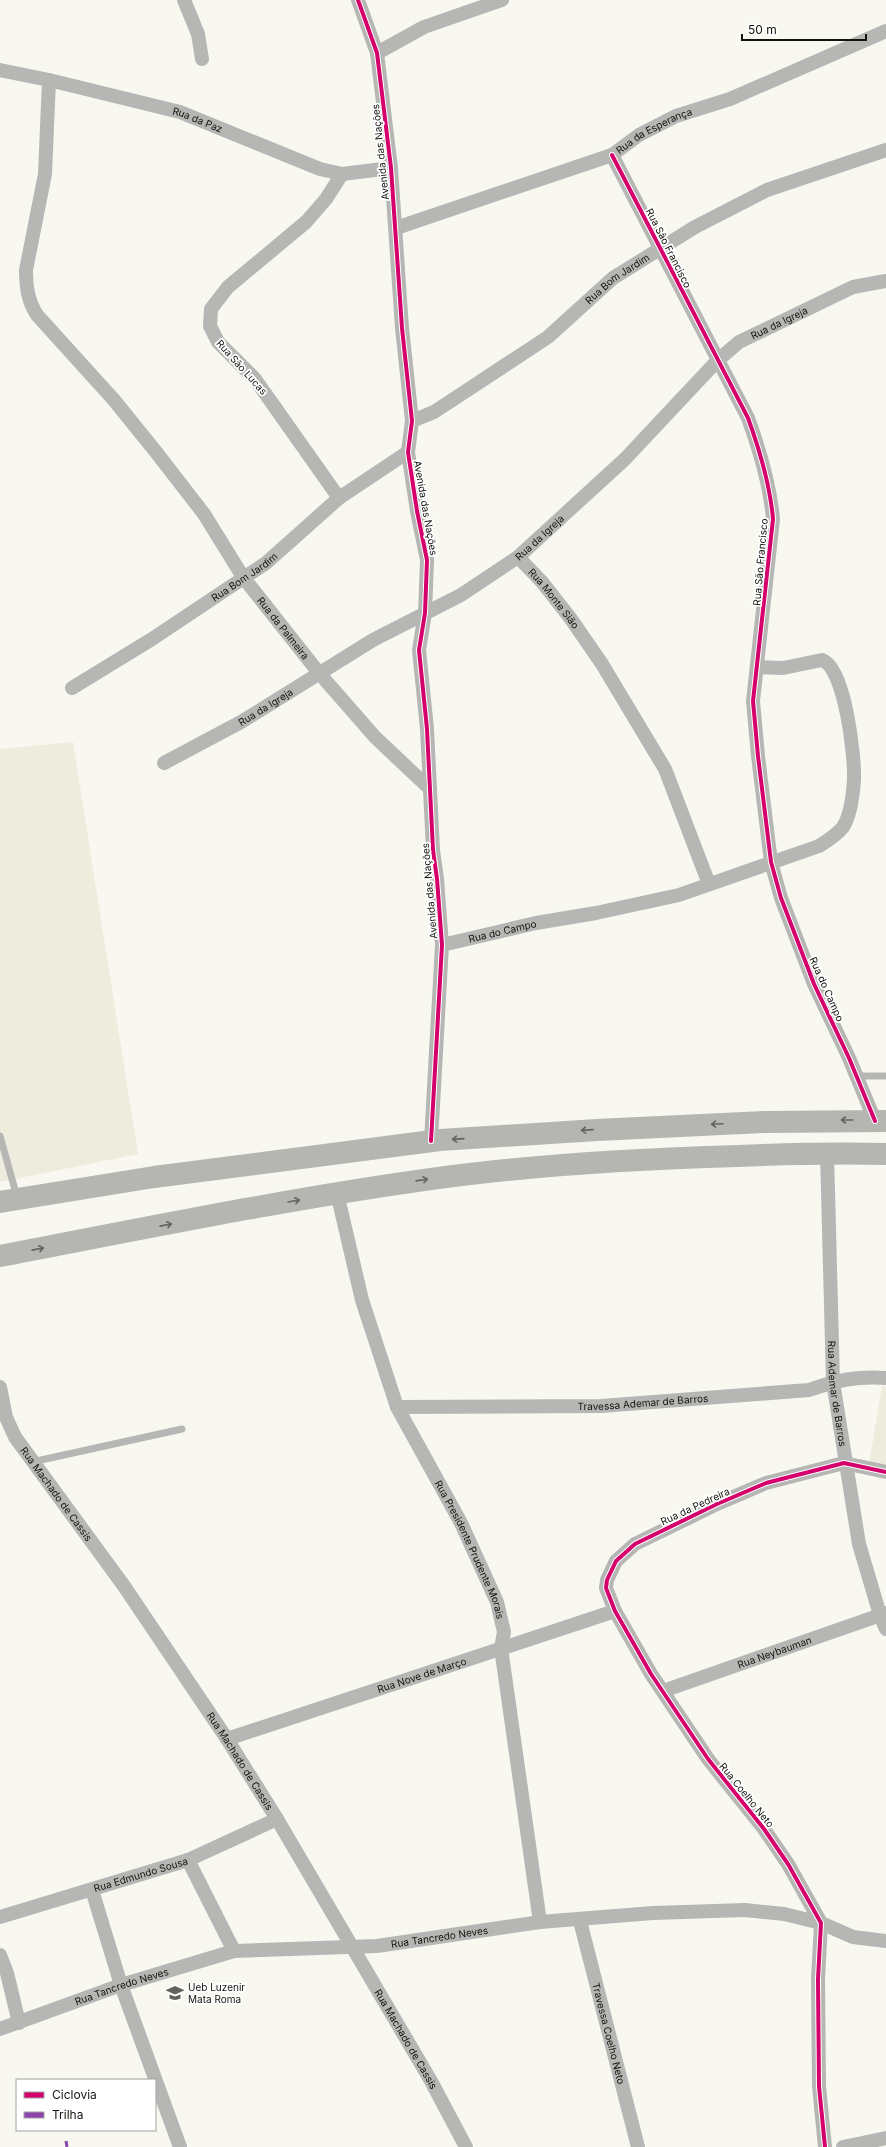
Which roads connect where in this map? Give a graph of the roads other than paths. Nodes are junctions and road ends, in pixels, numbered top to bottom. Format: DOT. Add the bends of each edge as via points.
graph roads {
  1 [pos="184,0"];
  2 [pos="358,0"];
  3 [pos="502,0"];
  4 [pos="886,31"];
  5 [pos="377,53"];
  6 [pos="202,59"];
  7 [pos="0,70"];
  8 [pos="50,80"];
  9 [pos="886,150"];
  10 [pos="612,155"];
  11 [pos="391,168"];
  12 [pos="342,174"];
  13 [pos="396,228"];
  14 [pos="660,248"];
  15 [pos="886,281"];
  16 [pos="717,361"];
  17 [pos="412,421"];
  18 [pos="408,452"];
  19 [pos="340,498"];
  20 [pos="518,558"];
  21 [pos="243,577"];
  22 [pos="425,613"];
  23 [pos="758,667"];
  24 [pos="319,673"];
  25 [pos="72,688"];
  26 [pos="164,764"];
  27 [pos="430,789"];
  28 [pos="771,862"];
  29 [pos="710,884"];
  30 [pos="442,945"];
  31 [pos="857,1076"];
  32 [pos="886,1076"];
  33 [pos="880,1121"];
  34 [pos="0,1136"];
  35 [pos="431,1142"];
  36 [pos="827,1153"];
  37 [pos="886,1154"];
  38 [pos="338,1193"];
  39 [pos="9,1201"];
  40 [pos="0,1256"];
  41 [pos="886,1378"];
  42 [pos="833,1382"];
  43 [pos="0,1386"];
  44 [pos="397,1407"];
  45 [pos="3,1417"];
  46 [pos="182,1429"];
  47 [pos="32,1462"];
  48 [pos="844,1463"];
  49 [pos="886,1472"];
  50 [pos="615,1611"];
  51 [pos="883,1614"];
  52 [pos="886,1628"];
  53 [pos="501,1648"];
  54 [pos="663,1691"];
  55 [pos="227,1739"];
  56 [pos="277,1819"];
  57 [pos="188,1860"];
  58 [pos="92,1890"];
  59 [pos="0,1917"];
  60 [pos="580,1921"];
  61 [pos="540,1922"];
  62 [pos="821,1923"];
  63 [pos="886,1941"];
  64 [pos="352,1948"];
  65 [pos="234,1951"];
  66 [pos="0,1955"];
  67 [pos="121,1985"];
  68 [pos="19,2023"];
  69 [pos="0,2029"];
  70 [pos="155,2079"];
  71 [pos="156,2081"];
  72 [pos="886,2138"];
  73 [pos="180,2147"];
  74 [pos="466,2147"];
  75 [pos="638,2147"];
  76 [pos="825,2147"];
  77 [pos="843,2147"];
  1 -- 6 [label="street" via="195,26"];
  2 -- 5 [label="street, Avenida das Nações"];
  3 -- 5 [label="street" via="424,27"];
  4 -- 10 [label="street, Rua da Esperança" via="730,99 676,116 639,135"];
  5 -- 11 [label="street, Avenida das Nações"];
  7 -- 8 [label="street, Rua da Paz"];
  8 -- 12 [label="street, Rua da Paz" via="180,112 320,169"];
  8 -- 21 [label="street, Rua da Palmeira" via="45,174 26,270 31,306 156,452 204,514"];
  9 -- 14 [label="street, Rua Bom Jardim" via="768,190"];
  10 -- 13 [label="street, Rua da Esperança"];
  10 -- 14 [label="street, Rua São Francisco"];
  11 -- 12 [label="street, Rua da Paz"];
  11 -- 13 [label="street, Avenida das Nações"];
  12 -- 19 [label="street, Rua São Lucas" via="326,199 306,222 228,287 211,309 210,326 218,342 256,379"];
  13 -- 17 [label="street, Avenida das Nações" via="402,328"];
  14 -- 16 [label="street, Rua São Francisco"];
  14 -- 17 [label="street, Rua Bom Jardim" via="613,278 548,337 434,412"];
  15 -- 16 [label="street, Rua da Igreja" via="853,287 754,333"];
  16 -- 20 [label="street, Rua da Igreja" via="625,458"];
  16 -- 23 [label="street, Rua São Francisco" via="748,418 771,492 772,532"];
  17 -- 18 [label="street, Avenida das Nações"];
  18 -- 19 [label="street, Rua Bom Jardim"];
  18 -- 22 [label="street, Avenida das Nações" via="427,560"];
  19 -- 21 [label="street, Rua Bom Jardim" via="290,544"];
  20 -- 22 [label="street, Rua da Igreja" via="461,595"];
  20 -- 29 [label="street, Rua Monte Sião" via="542,582 587,643 665,769"];
  21 -- 24 [label="street, Rua da Palmeira"];
  21 -- 25 [label="street, Rua Bom Jardim" via="152,639"];
  22 -- 24 [label="street, Rua da Igreja" via="372,640"];
  22 -- 27 [label="street, Avenida das Nações" via="419,650"];
  23 -- 28 [label="street, Rua São Francisco" via="754,701"];
  23 -- 28 [label="street, Rua do Campo" via="783,668 822,660 830,664 841,689 854,762 852,800 843,827 819,846"];
  24 -- 26 [label="street, Rua da Igreja" via="240,722"];
  24 -- 27 [label="street, Rua da Palmeira" via="375,737"];
  27 -- 30 [label="street, Avenida das Nações"];
  28 -- 29 [label="street, Rua do Campo"];
  28 -- 31 [label="street, Rua do Campo" via="781,898 814,984"];
  29 -- 30 [label="street, Rua do Campo" via="679,895 536,923"];
  30 -- 35 [label="street, Avenida das Nações"];
  31 -- 32 [label="lane"];
  31 -- 33 [label="street, Rua do Campo"];
  33 -- 35 [label="highway, one-way" via="758,1122"];
  34 -- 39 [label="lane"];
  35 -- 39 [label="highway" via="154,1177"];
  36 -- 37 [label="highway"];
  38 -- 36 [label="highway, one-way" via="524,1168 640,1158"];
  36 -- 42 [label="street, Rua Ademar de Barros"];
  40 -- 38 [label="highway, one-way"];
  38 -- 44 [label="street, Rua Presidente Prudente Morais" via="362,1300"];
  41 -- 42 [label="street, Travessa Ademar de Barros" via="860,1376"];
  42 -- 44 [label="street, Travessa Ademar de Barros" via="802,1391 601,1406"];
  42 -- 48 [label="street, Rua Ademar de Barros"];
  43 -- 45 [label="street, Rua Machado de Cassis"];
  44 -- 53 [label="street, Rua Presidente Prudente Morais" via="461,1523 497,1602 504,1632"];
  45 -- 47 [label="street, Rua Machado de Cassis"];
  46 -- 47 [label="lane"];
  47 -- 55 [label="street, Rua Machado de Cassis" via="124,1586"];
  48 -- 49 [label="street, Rua da Pedreira"];
  48 -- 50 [label="street, Rua da Pedreira" via="766,1483 635,1544 616,1561 609,1573 606,1588"];
  48 -- 51 [label="street, Rua Ademar de Barros" via="859,1544"];
  50 -- 53 [label="street, Rua Nove de Março"];
  50 -- 54 [label="street, Rua Coelho Neto"];
  51 -- 52 [label="street, Rua Ademar de Barros"];
  51 -- 54 [label="street, Rua Neybauman"];
  53 -- 55 [label="street, Rua Nove de Março"];
  53 -- 61 [label="street, Rua Presidente Prudente Morais"];
  54 -- 62 [label="street, Rua Coelho Neto" via="708,1759 764,1829 788,1864"];
  55 -- 56 [label="street, Rua Machado de Cassis"];
  56 -- 57 [label="street, Rua Edmundo Sousa"];
  56 -- 64 [label="street, Rua Machado de Cassis"];
  57 -- 58 [label="street, Rua Edmundo Sousa"];
  57 -- 65 [label="street"];
  58 -- 59 [label="street, Rua Edmundo Sousa"];
  58 -- 67 [label="street"];
  60 -- 61 [label="street, Rua Tancredo Neves"];
  60 -- 62 [label="street, Rua Tancredo Neves" via="654,1913 745,1910 784,1914"];
  60 -- 75 [label="street, Travessa Coelho Neto"];
  61 -- 64 [label="street, Rua Tancredo Neves" via="465,1935"];
  62 -- 63 [label="street, Rua Tancredo Neves" via="853,1936"];
  62 -- 76 [label="street" via="818,1979 819,2086"];
  64 -- 65 [label="street, Rua Tancredo Neves"];
  64 -- 74 [label="street, Rua Machado de Cassis" via="431,2081"];
  65 -- 67 [label="street, Rua Tancredo Neves"];
  66 -- 68 [label="street"];
  67 -- 68 [label="street, Rua Tancredo Neves"];
  67 -- 70 [label="street"];
  68 -- 69 [label="street, Rua Tancredo Neves"];
  71 -- 73 [label="street"];
  72 -- 77 [label="street"];
}
